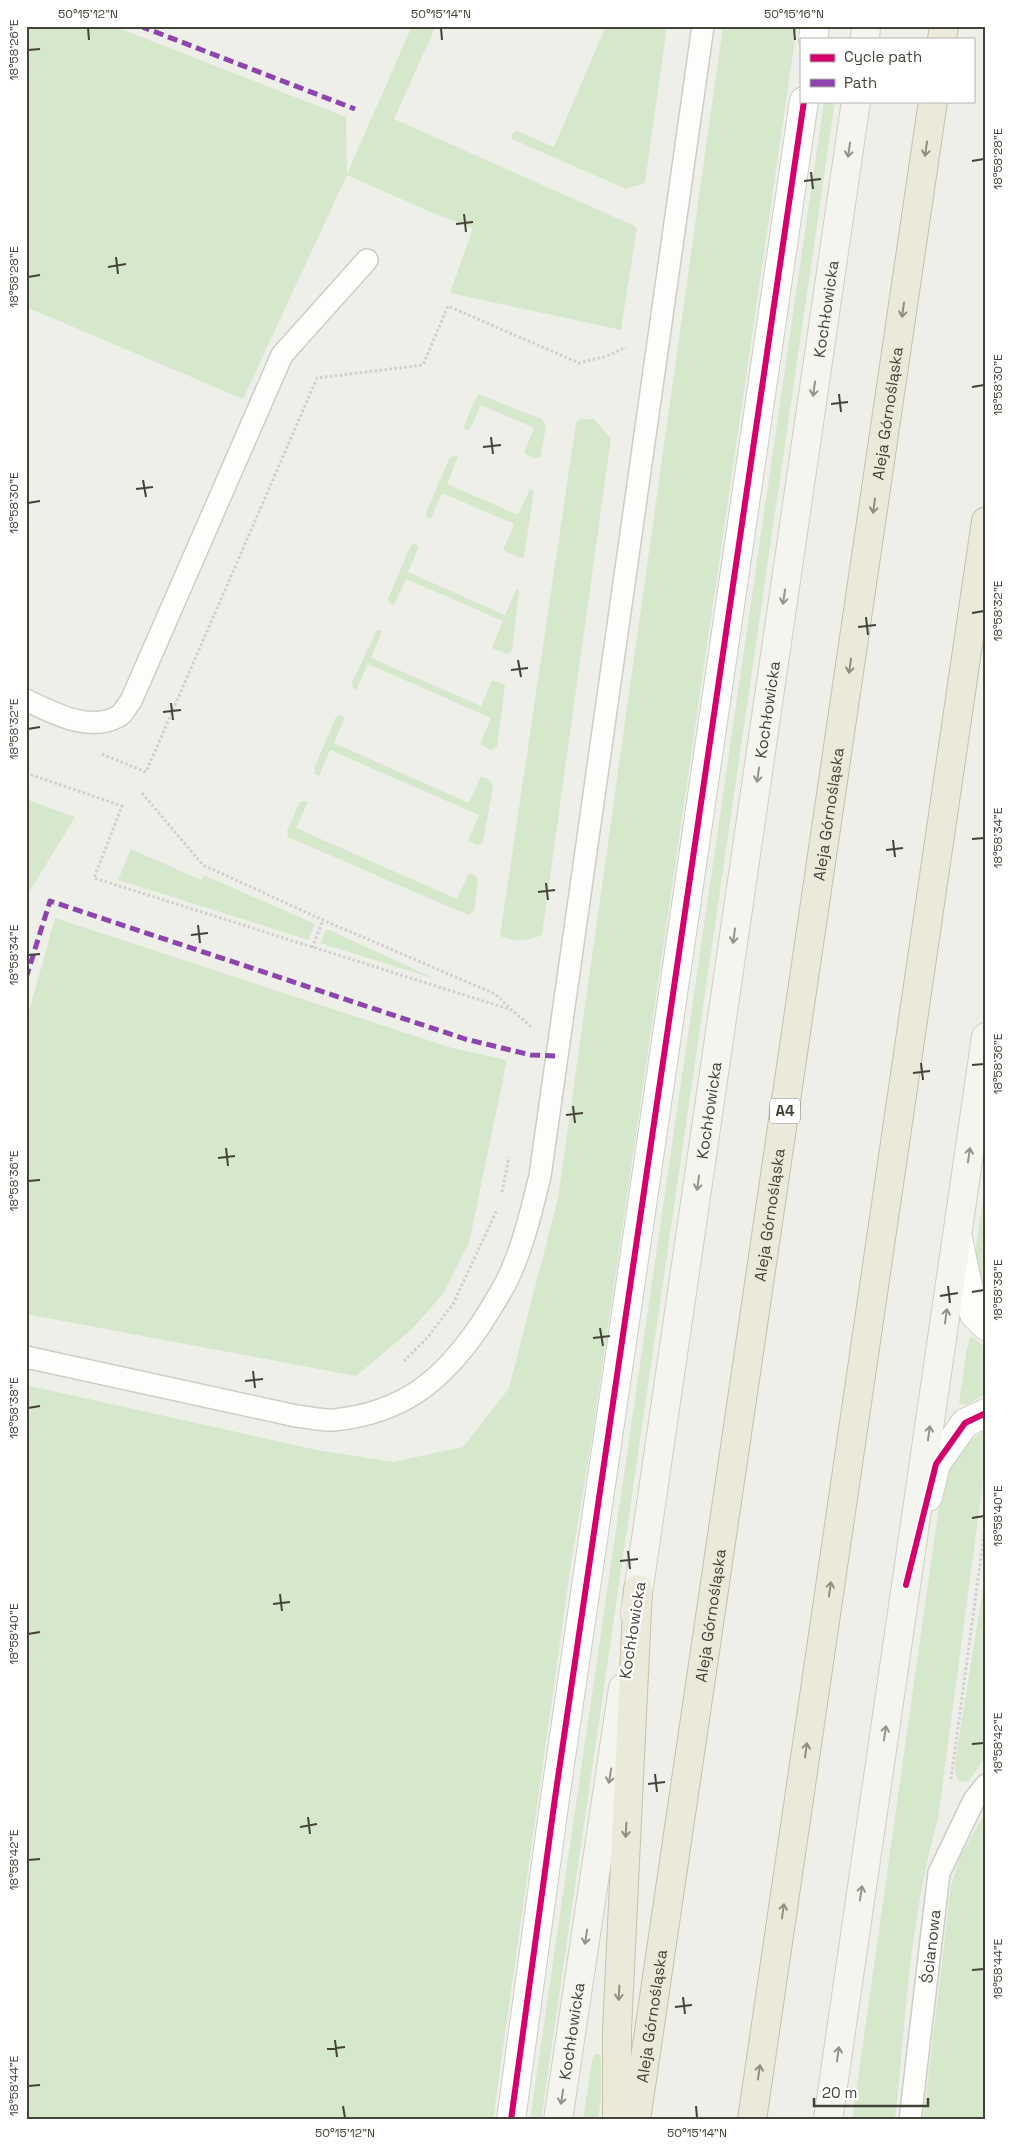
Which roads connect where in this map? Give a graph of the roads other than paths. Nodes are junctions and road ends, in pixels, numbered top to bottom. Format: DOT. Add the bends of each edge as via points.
graph roads {
  1 [pos="703,26"];
  2 [pos="804,102"];
  3 [pos="856,102"];
  4 [pos="933,102"];
  5 [pos="367,260"];
  6 [pos="986,521"];
  7 [pos="26,700"];
  8 [pos="986,1038"];
  9 [pos="957,1236"];
  10 [pos="986,1326"];
  11 [pos="26,1357"];
  12 [pos="986,1412"];
  13 [pos="906,1585"];
  14 [pos="638,1590"];
  15 [pos="986,1785"];
  16 [pos="511,2120"];
  17 [pos="558,2120"];
  18 [pos="618,2120"];
  19 [pos="636,2120"];
  20 [pos="752,2120"];
  21 [pos="828,2120"];
  22 [pos="910,2120"];
  1 -- 11 [label="lane" via="540,1176 510,1274 488,1313 437,1378 406,1400 371,1414 332,1420 296,1416"];
  2 -- 16 [label="street" via="556,1789"];
  3 -- 14 [label="main road, Kochłowicka, one-way"];
  4 -- 19 [label="highway, Aleja Górnośląska / A4, one-way"];
  5 -- 7 [label="lane" via="282,355 131,701 121,715 98,723 85,722"];
  20 -- 6 [label="highway, one-way"];
  9 -- 8 [label="main road, one-way"];
  9 -- 10 [label="street" via="974,1314"];
  13 -- 9 [label="main road, one-way"];
  12 -- 13 [label="street" via="965,1423 936,1464"];
  21 -- 13 [label="main road, one-way"];
  14 -- 17 [label="main road, Kochłowicka, one-way"];
  14 -- 18 [label="highway, one-way" via="617,2031"];
  15 -- 22 [label="lane, Ścianowa" via="974,1800 939,1873"];
}
